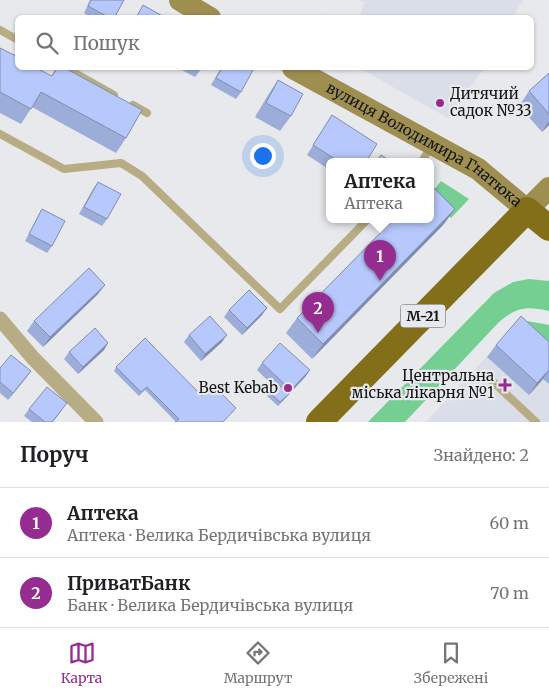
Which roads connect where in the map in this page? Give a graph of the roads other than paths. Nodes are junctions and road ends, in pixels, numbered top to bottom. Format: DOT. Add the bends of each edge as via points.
graph roads {
  1 [pos="180,0"];
  2 [pos="205,15"];
  3 [pos="0,30"];
  4 [pos="15,38"];
  5 [pos="70,70"];
  6 [pos="296,70"];
  7 [pos="147,113"];
  8 [pos="0,134"];
  9 [pos="427,153"];
  10 [pos="549,188"];
  11 [pos="541,217"];
  12 [pos="364,223"];
  13 [pos="0,319"];
  14 [pos="489,378"];
  15 [pos="96,422"];
  16 [pos="319,422"];
  17 [pos="337,422"];
  18 [pos="536,422"];
  1 -- 2 [label="main road"];
  3 -- 4 [label="lane"];
  5 -- 7 [label="lane"];
  6 -- 9 [label="main road, вулиця Володимира Гнатюка"];
  8 -- 12 [label="lane" via="64,169 121,163 128,167 142,176 280,308"];
  9 -- 11 [label="main road, вулиця Володимира Гнатюка" via="478,169"];
  10 -- 11 [label="main road"];
  11 -- 16 [label="highway, М-21"];
  11 -- 17 [label="highway, М-21"];
  13 -- 15 [label="street"];
  14 -- 18 [label="lane"];
}
